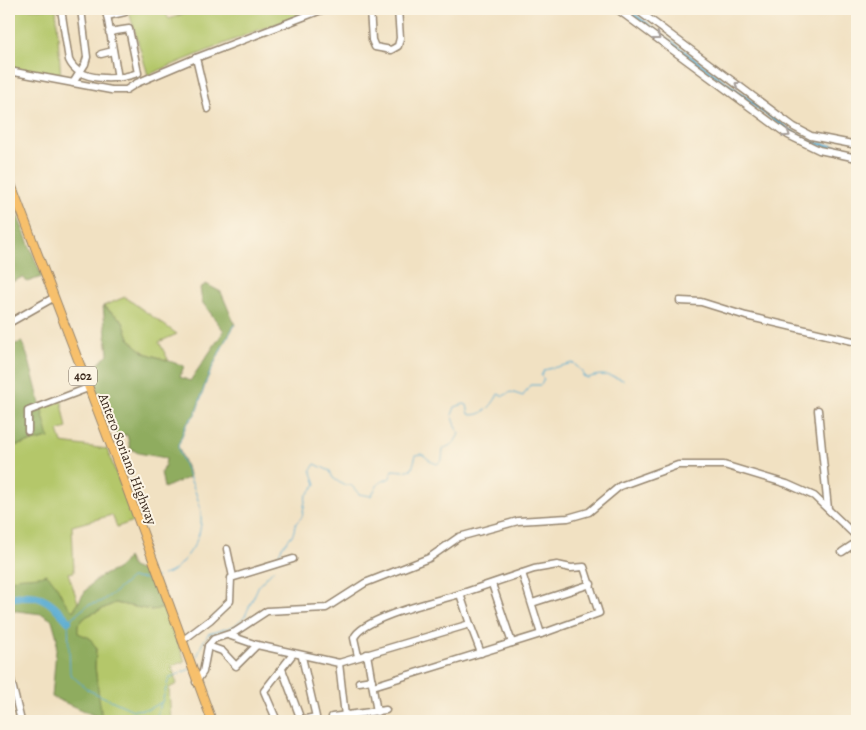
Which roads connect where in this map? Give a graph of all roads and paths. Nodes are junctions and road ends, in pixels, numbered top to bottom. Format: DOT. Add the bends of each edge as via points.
graph roads {
  1 [pos="61,9"];
  2 [pos="81,9"];
  3 [pos="324,9"];
  4 [pos="370,9"];
  5 [pos="398,9"];
  6 [pos="617,9"];
  7 [pos="636,9"];
  8 [pos="107,12"];
  9 [pos="125,12"];
  10 [pos="110,32"];
  11 [pos="113,51"];
  12 [pos="101,54"];
  13 [pos="196,58"];
  14 [pos="707,62"];
  15 [pos="701,70"];
  16 [pos="9,71"];
  17 [pos="80,72"];
  18 [pos="118,78"];
  19 [pos="73,83"];
  20 [pos="208,109"];
  21 [pos="857,146"];
  22 [pos="857,158"];
  23 [pos="9,179"];
  24 [pos="54,298"];
  25 [pos="680,301"];
  26 [pos="9,323"];
  27 [pos="857,342"];
  28 [pos="88,388"];
  29 [pos="818,410"];
  30 [pos="28,431"];
  31 [pos="828,509"];
  32 [pos="857,536"];
  33 [pos="857,542"];
  34 [pos="227,549"];
  35 [pos="842,552"];
  36 [pos="293,559"];
  37 [pos="522,573"];
  38 [pos="234,577"];
  39 [pos="492,584"];
  40 [pos="591,584"];
  41 [pos="460,594"];
  42 [pos="532,603"];
  43 [pos="470,624"];
  44 [pos="541,634"];
  45 [pos="228,635"];
  46 [pos="182,641"];
  47 [pos="512,643"];
  48 [pos="257,645"];
  49 [pos="208,646"];
  50 [pos="482,653"];
  51 [pos="293,654"];
  52 [pos="367,654"];
  53 [pos="302,656"];
  54 [pos="358,656"];
  55 [pos="339,663"];
  56 [pos="282,669"];
  57 [pos="9,672"];
  58 [pos="196,682"];
  59 [pos="359,682"];
  60 [pos="373,683"];
  61 [pos="386,710"];
  62 [pos="377,712"];
  63 [pos="332,717"];
  64 [pos="347,718"];
  65 [pos="20,721"];
  66 [pos="212,721"];
  67 [pos="277,721"];
  1 -- 17 [label="street" via="69,60 72,67"];
  2 -- 17 [label="street" via="86,64"];
  3 -- 13 [label="street"];
  4 -- 5 [label="street" via="372,40 376,46 391,50 398,46 400,38"];
  6 -- 15 [label="street, one-way"];
  7 -- 14 [label="street"];
  8 -- 9 [label="street"];
  8 -- 10 [label="street"];
  10 -- 11 [label="street"];
  10 -- 18 [label="street" via="129,29 138,73"];
  11 -- 12 [label="street"];
  11 -- 18 [label="street"];
  13 -- 19 [label="street" via="126,90"];
  13 -- 20 [label="street"];
  14 -- 15 [label="street"];
  21 -- 14 [label="street, one-way" via="811,136 794,127"];
  15 -- 22 [label="street, one-way" via="788,135 819,150"];
  16 -- 19 [label="street"];
  17 -- 18 [label="street"];
  17 -- 19 [label="street"];
  23 -- 24 [label="main road, Antero Soriano Highway / 402"];
  24 -- 26 [label="street"];
  24 -- 28 [label="main road, Antero Soriano Highway / 402"];
  25 -- 27 [label="street" via="722,306 746,316"];
  28 -- 30 [label="street" via="28,411"];
  28 -- 46 [label="main road, Antero Soriano Highway / 402"];
  29 -- 31 [label="street"];
  31 -- 32 [label="street"];
  31 -- 45 [label="street" via="814,496 787,484 724,465 678,465 620,486 589,512 568,518 518,521 460,537 429,558 365,583 326,608 266,611"];
  33 -- 35 [label="street"];
  34 -- 38 [label="street"];
  36 -- 38 [label="street"];
  37 -- 39 [label="street"];
  37 -- 40 [label="street" via="557,564 570,568 584,567"];
  37 -- 42 [label="street"];
  38 -- 46 [label="street" via="230,580 230,601"];
  39 -- 41 [label="street"];
  39 -- 47 [label="street"];
  40 -- 42 [label="street"];
  40 -- 44 [label="street" via="598,615"];
  41 -- 43 [label="street"];
  41 -- 54 [label="street" via="390,614 361,628 354,638"];
  42 -- 44 [label="street"];
  43 -- 50 [label="street"];
  43 -- 52 [label="street"];
  44 -- 47 [label="street"];
  45 -- 48 [label="street"];
  45 -- 49 [label="street" via="214,639"];
  46 -- 58 [label="main road, Antero Soriano Highway / 402"];
  47 -- 50 [label="street"];
  48 -- 49 [label="street" via="236,666 222,652"];
  48 -- 51 [label="street"];
  49 -- 58 [label="street" via="203,672"];
  50 -- 60 [label="street"];
  51 -- 53 [label="street"];
  51 -- 56 [label="street"];
  52 -- 54 [label="street"];
  52 -- 60 [label="street"];
  53 -- 55 [label="street"];
  53 -- 56 [label="street" via="316,717 301,720"];
  54 -- 55 [label="street"];
  55 -- 64 [label="street"];
  56 -- 67 [label="street" via="264,691"];
  57 -- 65 [label="street"];
  58 -- 66 [label="main road, Antero Soriano Highway / 402"];
  59 -- 60 [label="street"];
  60 -- 62 [label="street"];
  61 -- 62 [label="street"];
  62 -- 64 [label="street"];
  63 -- 64 [label="street"];
}
